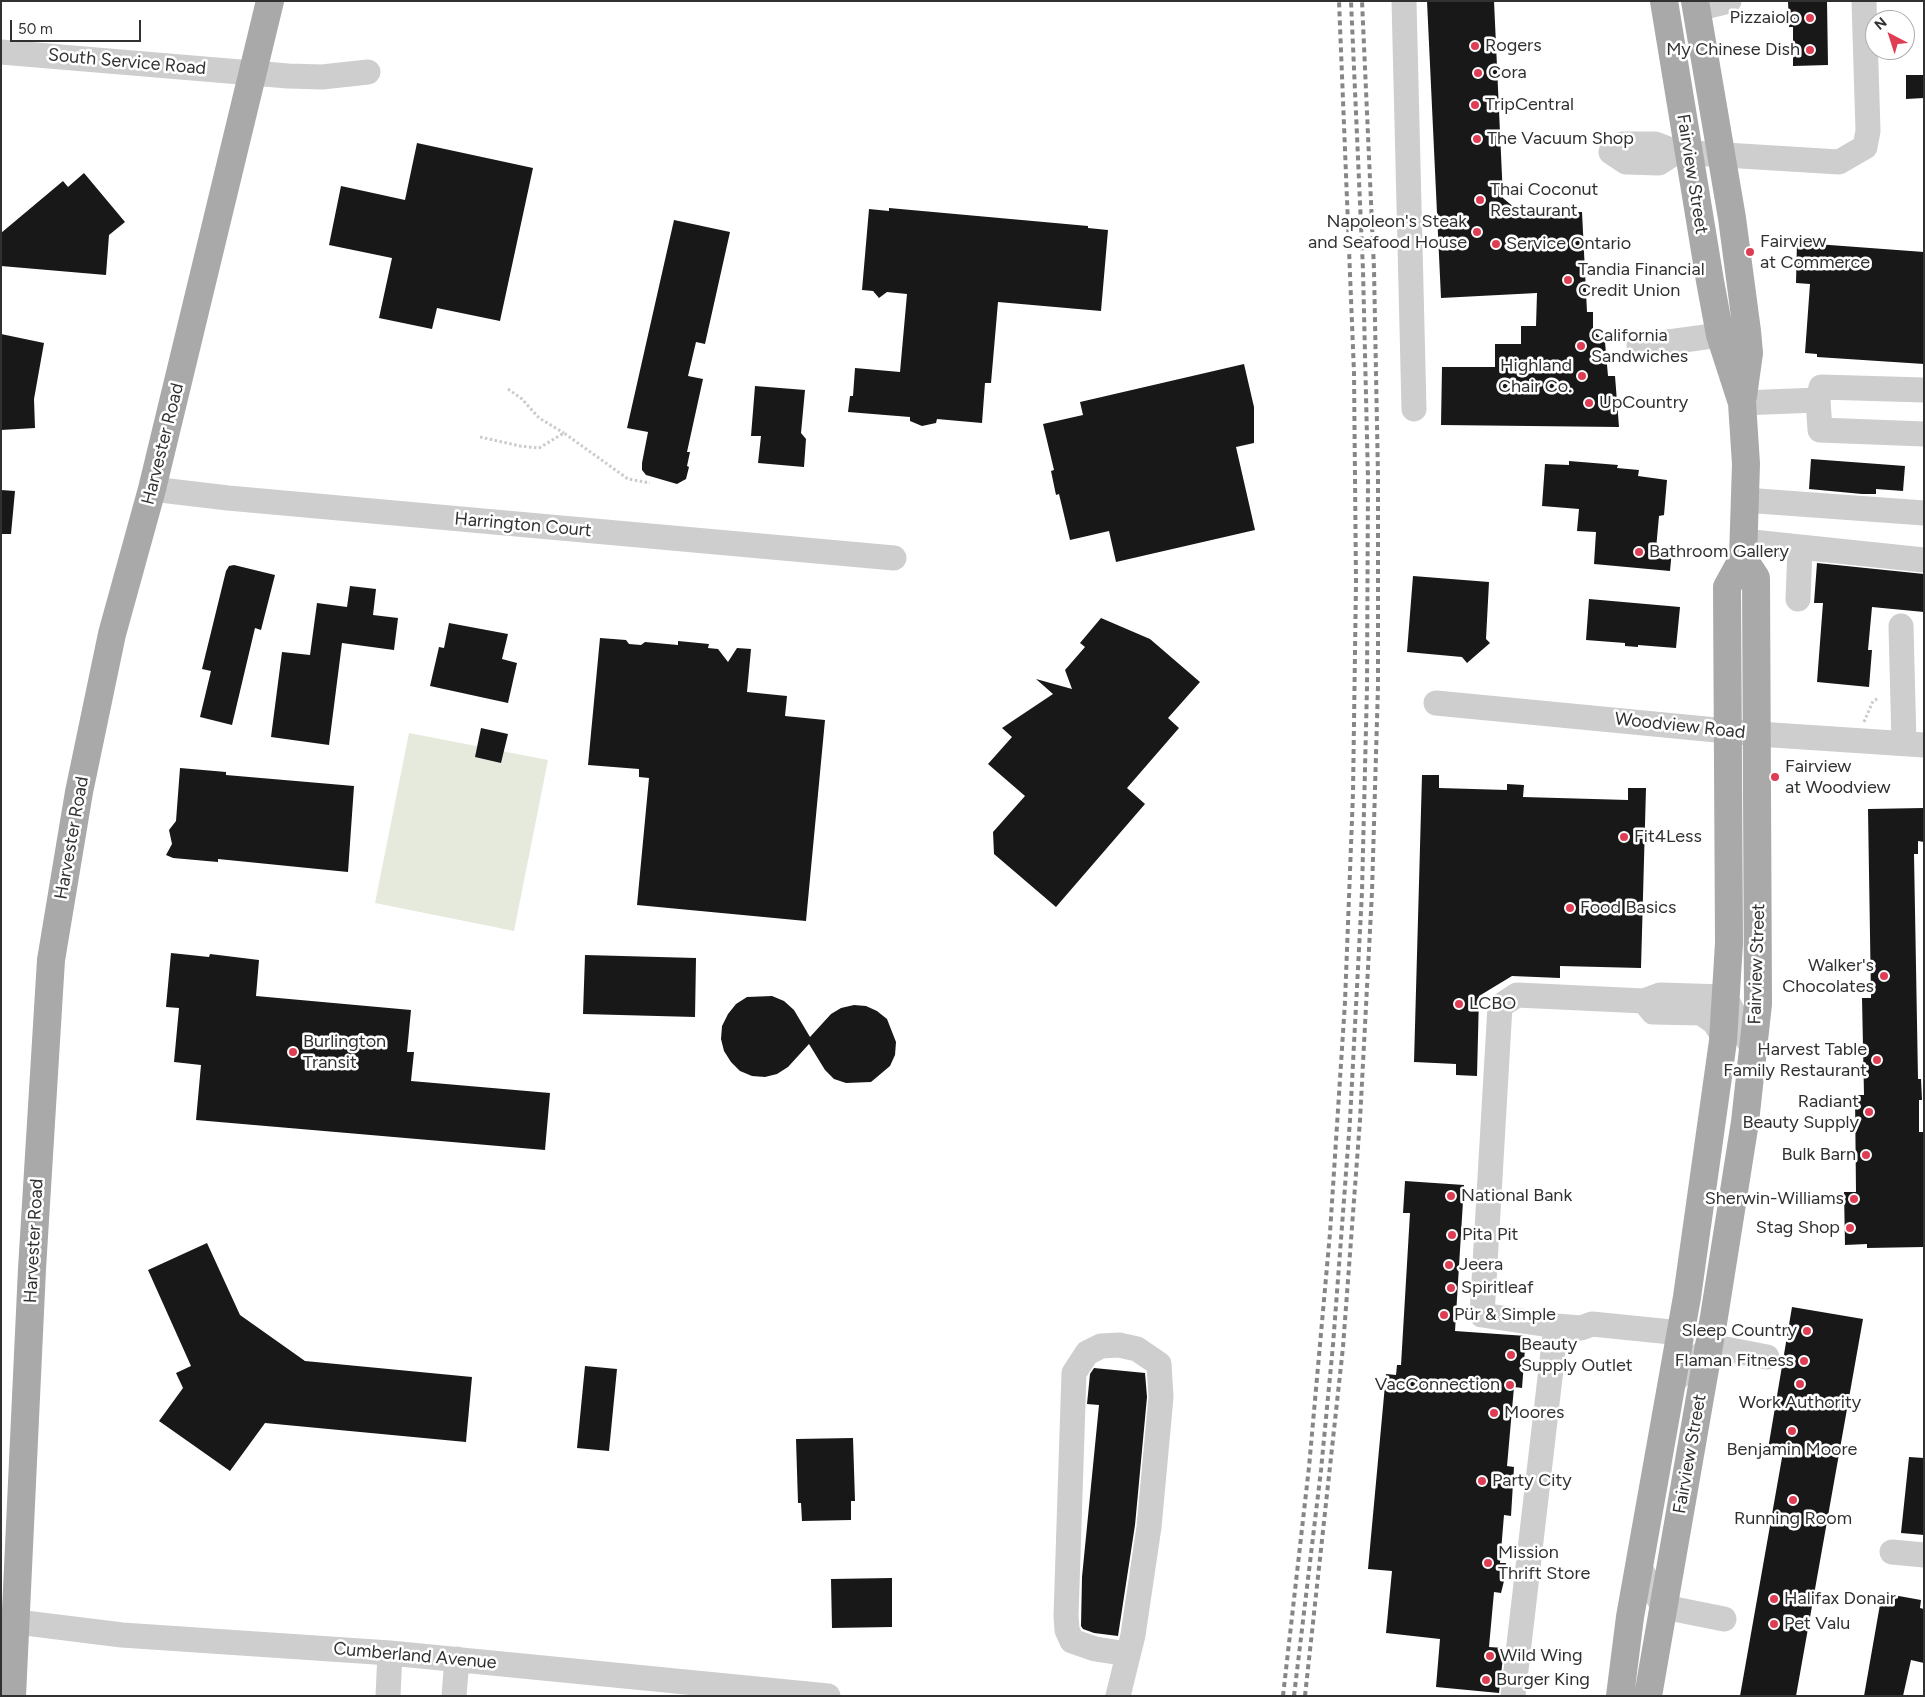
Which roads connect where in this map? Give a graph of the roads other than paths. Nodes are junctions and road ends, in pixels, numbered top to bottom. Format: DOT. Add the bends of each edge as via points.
graph roads {
  1 [pos="270,1"];
  2 [pos="1404,1"];
  3 [pos="1664,1"];
  4 [pos="1729,1"];
  5 [pos="1864,1"];
  6 [pos="1696,5"];
  7 [pos="1,52"];
  8 [pos="253,72"];
  9 [pos="368,72"];
  10 [pos="1682,153"];
  11 [pos="1721,155"];
  12 [pos="1720,335"];
  13 [pos="1639,346"];
  14 [pos="1924,390"];
  15 [pos="1818,400"];
  16 [pos="1742,403"];
  17 [pos="1414,409"];
  18 [pos="1924,434"];
  19 [pos="152,488"];
  20 [pos="1744,500"];
  21 [pos="1924,512"];
  22 [pos="1800,548"];
  23 [pos="1743,550"];
  24 [pos="894,558"];
  25 [pos="1924,560"];
  26 [pos="1798,599"];
  27 [pos="1901,626"];
  28 [pos="1436,703"];
  29 [pos="1726,730"];
  30 [pos="1758,734"];
  31 [pos="1914,744"];
  32 [pos="1725,997"];
  33 [pos="1644,1001"];
  34 [pos="1724,1037"];
  35 [pos="1753,1049"];
  36 [pos="1714,1317"];
  37 [pos="1556,1326"];
  38 [pos="1679,1341"];
  39 [pos="1710,1346"];
  40 [pos="1767,1357"];
  41 [pos="1672,1383"];
  42 [pos="1892,1552"];
  43 [pos="1924,1555"];
  44 [pos="1639,1567"];
  45 [pos="1664,1607"];
  46 [pos="1724,1619"];
  47 [pos="8,1621"];
  48 [pos="390,1653"];
  49 [pos="1128,1654"];
  50 [pos="457,1659"];
  51 [pos="662,1688"];
  52 [pos="12,1696"];
  53 [pos="388,1696"];
  54 [pos="454,1696"];
  55 [pos="828,1696"];
  56 [pos="1118,1696"];
  57 [pos="1514,1696"];
  58 [pos="1620,1696"];
  59 [pos="1648,1696"];
  1 -- 8 [label="main road, Harvester Road"];
  2 -- 17 [label="street"];
  3 -- 10 [label="main road, Fairview Street"];
  4 -- 6 [label="street"];
  5 -- 11 [label="street" via="1868,130 1865,147 1839,162"];
  6 -- 11 [label="main road, Fairview Street"];
  7 -- 8 [label="street, South Service Road"];
  8 -- 9 [label="street, South Service Road" via="322,77"];
  8 -- 19 [label="main road, Harvester Road"];
  10 -- 11 [label="street"];
  10 -- 12 [label="main road, Fairview Street"];
  11 -- 16 [label="main road, Fairview Street" via="1749,353"];
  12 -- 13 [label="street"];
  12 -- 16 [label="main road, Fairview Street"];
  14 -- 15 [label="street" via="1821,387"];
  15 -- 16 [label="street"];
  15 -- 18 [label="street" via="1820,430"];
  16 -- 20 [label="main road, Fairview Street" via="1746,464"];
  19 -- 24 [label="street, Harrington Court" via="246,500"];
  19 -- 47 [label="main road, Harvester Road" via="112,634 79,792 51,960"];
  20 -- 21 [label="street"];
  20 -- 23 [label="main road, Fairview Street"];
  22 -- 23 [label="street"];
  22 -- 25 [label="street"];
  22 -- 26 [label="street"];
  23 -- 29 [label="main road, Fairview Street" via="1727,587"];
  23 -- 30 [label="main road, Fairview Street" via="1756,578"];
  27 -- 31 [label="street"];
  28 -- 29 [label="street, Woodview Road"];
  29 -- 30 [label="street, Woodview Road"];
  29 -- 32 [label="main road, Fairview Street" via="1729,943"];
  30 -- 31 [label="street, Woodview Road"];
  30 -- 35 [label="main road, Fairview Street" via="1759,962"];
  32 -- 33 [label="street" via="1660,994"];
  32 -- 34 [label="main road, Fairview Street"];
  32 -- 35 [label="street"];
  33 -- 34 [label="street" via="1653,1012 1701,1013 1714,1022"];
  33 -- 37 [label="street" via="1517,995 1500,1006 1482,1315"];
  34 -- 38 [label="main road, Fairview Street"];
  35 -- 36 [label="main road, Fairview Street" via="1745,1122"];
  36 -- 38 [label="street"];
  36 -- 39 [label="main road, Fairview Street"];
  37 -- 38 [label="street" via="1581,1328 1592,1324"];
  37 -- 57 [label="street"];
  38 -- 41 [label="main road, Fairview Street"];
  39 -- 40 [label="street"];
  39 -- 41 [label="street"];
  39 -- 45 [label="main road, Fairview Street"];
  41 -- 44 [label="main road, Fairview Street"];
  42 -- 43 [label="street"];
  44 -- 45 [label="street"];
  44 -- 58 [label="main road, Fairview Street"];
  45 -- 46 [label="street"];
  45 -- 59 [label="main road, Fairview Street"];
  47 -- 48 [label="street, Cumberland Avenue" via="122,1635"];
  47 -- 52 [label="main road, Harvester Road"];
  48 -- 50 [label="street, Cumberland Avenue"];
  48 -- 53 [label="street"];
  49 -- 49 [label="street" via="1095,1649 1072,1641 1067,1630 1074,1372 1087,1353 1101,1346 1119,1345 1148,1354 1159,1364 1161,1374 1150,1527"];
  49 -- 56 [label="street"];
  50 -- 51 [label="street, Cumberland Avenue"];
  50 -- 54 [label="street"];
  51 -- 55 [label="street, Cumberland Avenue"];
}
